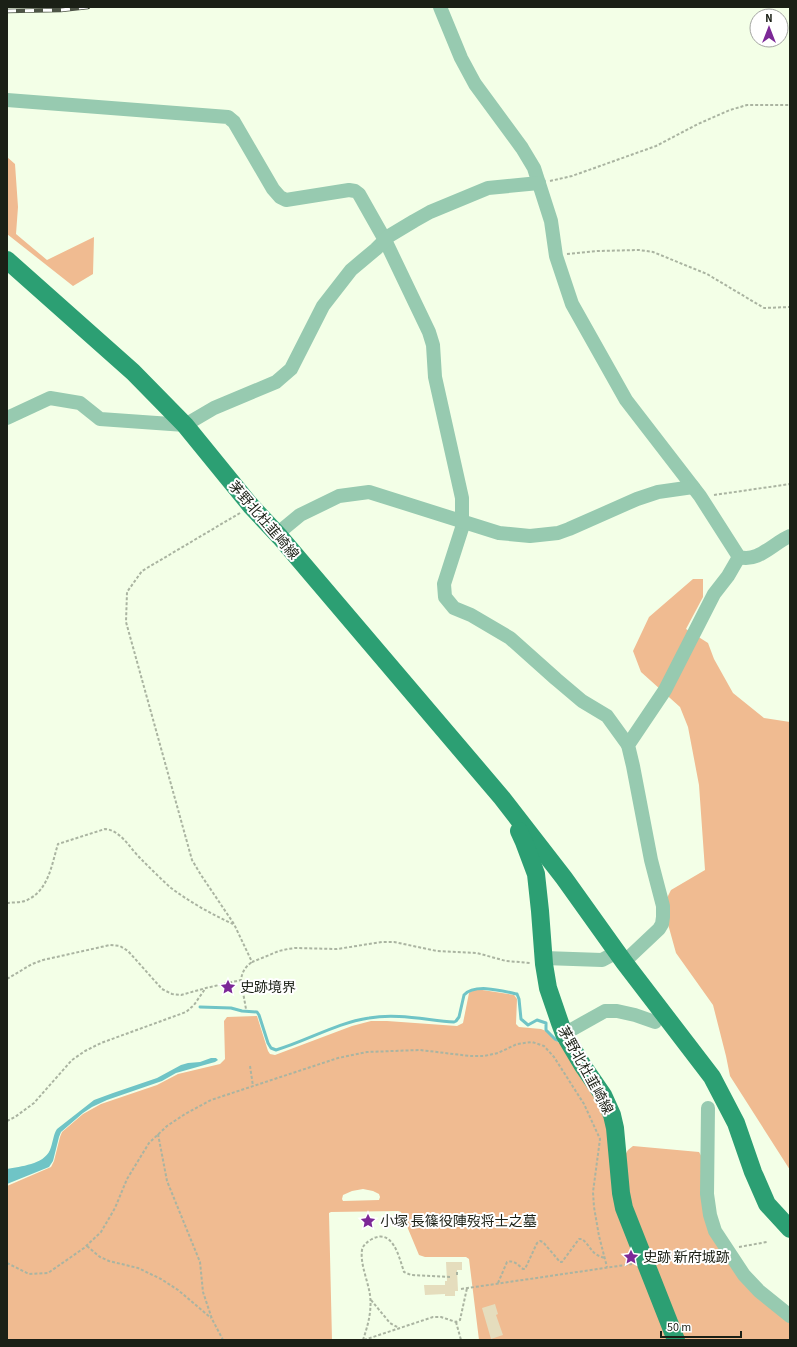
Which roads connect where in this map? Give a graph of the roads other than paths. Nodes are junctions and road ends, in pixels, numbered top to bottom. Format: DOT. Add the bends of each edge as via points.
graph roads {
  1 [pos="440,7"];
  2 [pos="7,100"];
  3 [pos="539,183"];
  4 [pos="385,240"];
  5 [pos="7,260"];
  6 [pos="7,418"];
  7 [pos="185,425"];
  8 [pos="697,492"];
  9 [pos="463,522"];
  10 [pos="277,534"];
  11 [pos="790,536"];
  12 [pos="739,557"];
  13 [pos="628,745"];
  14 [pos="502,798"];
  15 [pos="620,957"];
  16 [pos="544,961"];
  17 [pos="655,1022"];
  18 [pos="564,1034"];
  19 [pos="708,1108"];
  20 [pos="790,1229"];
  21 [pos="790,1316"];
  22 [pos="676,1340"];
  1 -- 3 [label="street" via="472,79 522,148 534,168"];
  2 -- 4 [label="street" via="228,117 234,122 280,197 286,200 355,191 360,194"];
  3 -- 4 [label="street" via="488,188 430,212"];
  3 -- 8 [label="street" via="551,221 556,256 572,304 626,400"];
  4 -- 7 [label="street" via="351,270 323,306 291,369 276,382 214,408"];
  4 -- 9 [label="street" via="433,345 435,377 462,498"];
  5 -- 7 [label="main road, 茅野北杜韮崎線" via="133,372"];
  6 -- 7 [label="street" via="50,398 80,403 100,419"];
  7 -- 10 [label="main road, 茅野北杜韮崎線"];
  8 -- 9 [label="street" via="658,492 558,533 530,536 499,533"];
  8 -- 12 [label="street"];
  9 -- 10 [label="street" via="369,492 339,496 300,516"];
  9 -- 13 [label="street" via="444,584 445,597 454,608 510,638 582,701 607,716"];
  10 -- 14 [label="main road, 茅野北杜韮崎線"];
  11 -- 12 [label="street" via="755,557"];
  12 -- 13 [label="street" via="714,594 665,690"];
  13 -- 15 [label="street" via="663,906 663,917 659,929"];
  14 -- 15 [label="main road, 茅野北杜韮崎線" via="564,878"];
  14 -- 16 [label="main road, 茅野北杜韮崎線" via="524,842 536,874"];
  15 -- 16 [label="street" via="602,960"];
  15 -- 20 [label="main road, 茅野北杜韮崎線" via="712,1077 736,1123 767,1204"];
  16 -- 18 [label="main road, 茅野北杜韮崎線" via="548,988"];
  17 -- 18 [label="street" via="617,1011 605,1011"];
  18 -- 22 [label="main road, 茅野北杜韮崎線" via="611,1111 624,1208"];
  19 -- 21 [label="street" via="708,1194 715,1231 744,1275"];
}
